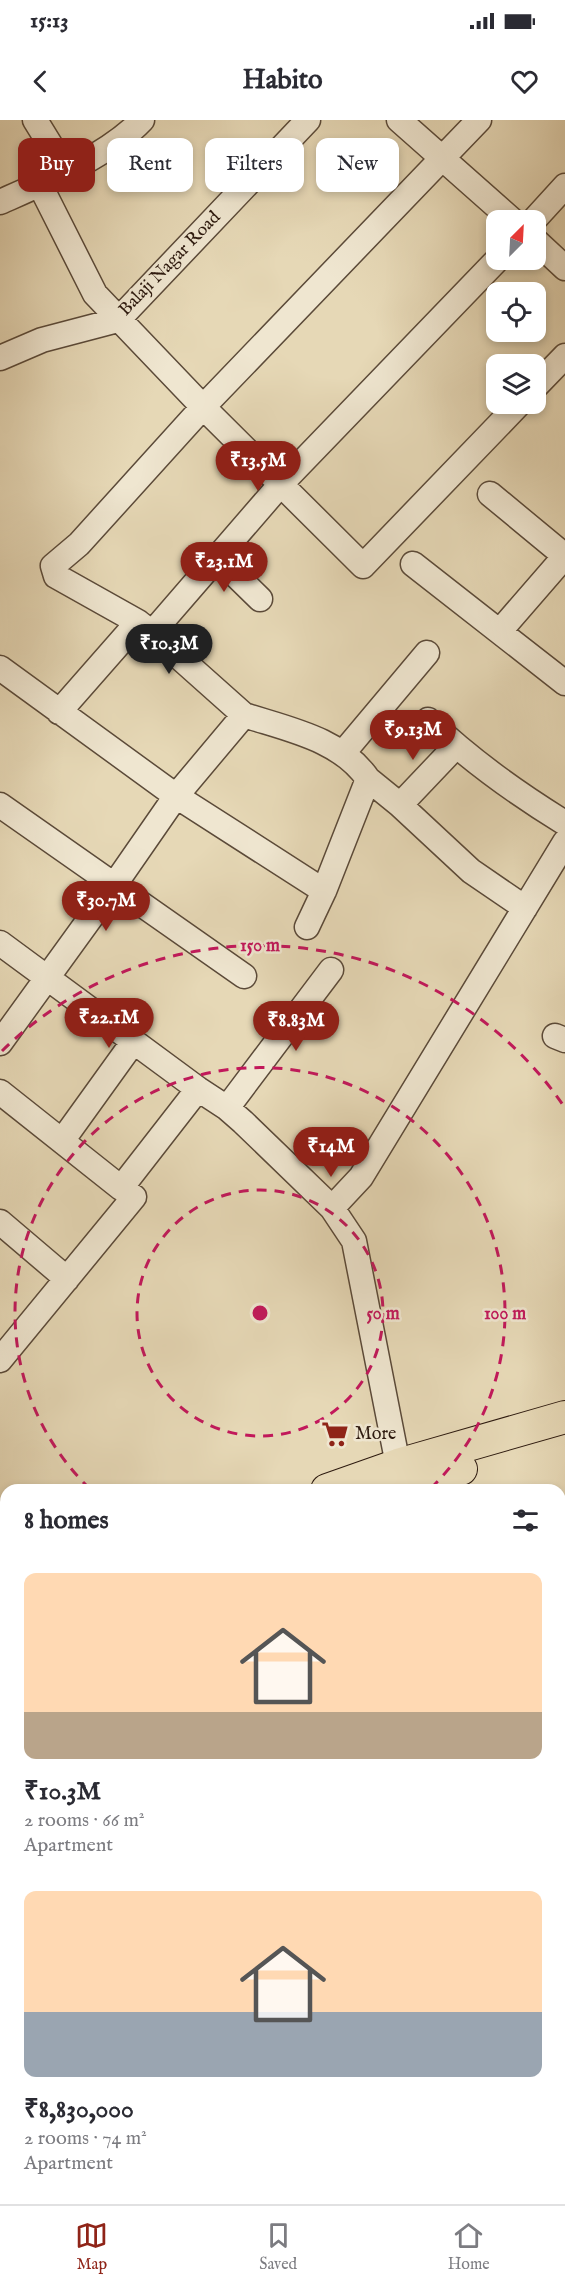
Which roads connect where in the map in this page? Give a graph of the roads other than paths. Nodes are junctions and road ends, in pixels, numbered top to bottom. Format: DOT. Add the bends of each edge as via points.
graph roads {
  1 [pos="34,120"];
  2 [pos="142,120"];
  3 [pos="308,120"];
  4 [pos="399,120"];
  5 [pos="478,120"];
  6 [pos="45,138"];
  7 [pos="95,154"];
  8 [pos="442,158"];
  9 [pos="565,186"];
  10 [pos="24,192"];
  11 [pos="44,192"];
  12 [pos="0,202"];
  13 [pos="501,210"];
  14 [pos="543,210"];
  15 [pos="546,250"];
  16 [pos="565,268"];
  17 [pos="487,270"];
  18 [pos="118,320"];
  19 [pos="565,356"];
  20 [pos="0,358"];
  21 [pos="546,376"];
  22 [pos="203,407"];
  23 [pos="509,414"];
  24 [pos="280,485"];
  25 [pos="490,494"];
  26 [pos="217,557"];
  27 [pos="413,564"];
  28 [pos="260,599"];
  29 [pos="145,627"];
  30 [pos="500,631"];
  31 [pos="427,653"];
  32 [pos="0,668"];
  33 [pos="565,683"];
  34 [pos="59,712"];
  35 [pos="244,714"];
  36 [pos="428,720"];
  37 [pos="456,746"];
  38 [pos="343,753"];
  39 [pos="368,779"];
  40 [pos="176,796"];
  41 [pos="0,805"];
  42 [pos="400,805"];
  43 [pos="565,824"];
  44 [pos="565,842"];
  45 [pos="115,884"];
  46 [pos="324,891"];
  47 [pos="525,908"];
  48 [pos="307,927"];
  49 [pos="0,943"];
  50 [pos="331,970"];
  51 [pos="244,976"];
  52 [pos="47,977"];
  53 [pos="134,1041"];
  54 [pos="0,1043"];
  55 [pos="198,1089"];
  56 [pos="0,1092"];
  57 [pos="227,1108"];
  58 [pos="63,1141"];
  59 [pos="122,1188"];
  60 [pos="333,1208"];
  61 [pos="0,1222"];
  62 [pos="67,1279"];
  63 [pos="0,1360"];
  64 [pos="565,1417"];
  65 [pos="565,1436"];
  66 [pos="525,1439"];
  67 [pos="395,1477"];
  68 [pos="358,1484"];
  1 -- 6 [label="street"];
  2 -- 7 [label="street" via="131,132"];
  3 -- 18 [label="street, Balaji Nagar Road"];
  4 -- 8 [label="street"];
  5 -- 8 [label="street"];
  8 -- 13 [label="street"];
  8 -- 22 [label="street"];
  9 -- 14 [label="street"];
  10 -- 12 [label="street"];
  11 -- 18 [label="street" via="95,294"];
  15 -- 16 [label="street"];
  17 -- 24 [label="street"];
  18 -- 20 [label="street, Balaji Nagar Road" via="42,340"];
  18 -- 22 [label="street"];
  19 -- 21 [label="street"];
  22 -- 24 [label="street"];
  22 -- 29 [label="street" via="79,544 53,566 56,576"];
  23 -- 24 [label="street" via="363,566"];
  24 -- 26 [label="street"];
  25 -- 30 [label="street" via="565,556"];
  26 -- 28 [label="street"];
  26 -- 29 [label="street"];
  27 -- 30 [label="street"];
  29 -- 34 [label="street"];
  29 -- 35 [label="street"];
  30 -- 33 [label="street"];
  31 -- 38 [label="street"];
  32 -- 34 [label="street"];
  34 -- 40 [label="street"];
  35 -- 38 [label="street" via="321,741"];
  35 -- 40 [label="street"];
  36 -- 37 [label="street"];
  37 -- 42 [label="street"];
  37 -- 43 [label="street" via="520,796"];
  38 -- 39 [label="street"];
  39 -- 42 [label="street"];
  39 -- 46 [label="street"];
  40 -- 45 [label="street"];
  40 -- 46 [label="street"];
  41 -- 45 [label="street"];
  42 -- 47 [label="street" via="471,871"];
  44 -- 47 [label="street"];
  45 -- 51 [label="street"];
  45 -- 52 [label="street"];
  46 -- 48 [label="street"];
  47 -- 60 [label="street" via="361,1177"];
  49 -- 52 [label="street"];
  50 -- 57 [label="street"];
  52 -- 53 [label="street"];
  52 -- 54 [label="street"];
  53 -- 55 [label="street"];
  53 -- 58 [label="street"];
  55 -- 57 [label="street"];
  55 -- 59 [label="street"];
  56 -- 58 [label="street"];
  57 -- 60 [label="street"];
  58 -- 59 [label="street"];
  59 -- 62 [label="street" via="134,1197"];
  60 -- 67 [label="street" via="354,1241"];
  61 -- 62 [label="street"];
  62 -- 63 [label="street"];
  64 -- 66 [label="main road"];
  65 -- 66 [label="main road"];
  66 -- 67 [label="main road"];
  67 -- 68 [label="main road"];
}
